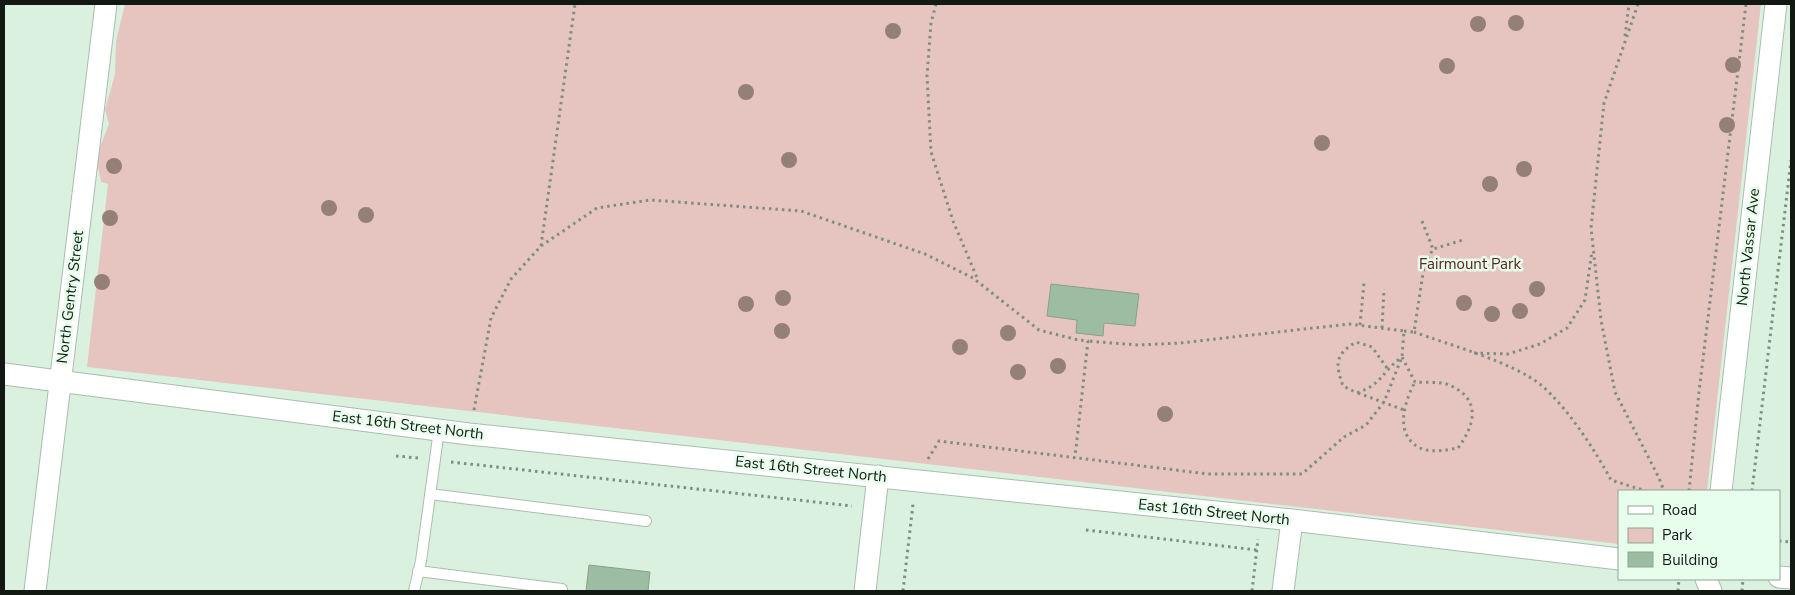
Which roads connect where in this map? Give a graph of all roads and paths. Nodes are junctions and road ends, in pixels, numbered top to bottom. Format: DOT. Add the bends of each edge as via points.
graph roads {
  1 [pos="106,4"];
  2 [pos="575,4"];
  3 [pos="936,4"];
  4 [pos="1629,4"];
  5 [pos="1638,4"];
  6 [pos="1746,4"];
  7 [pos="1776,4"];
  8 [pos="1624,44"];
  9 [pos="1791,160"];
  10 [pos="1422,221"];
  11 [pos="1463,240"];
  12 [pos="541,246"];
  13 [pos="1592,246"];
  14 [pos="1433,249"];
  15 [pos="979,283"];
  16 [pos="1364,283"];
  17 [pos="1384,289"];
  18 [pos="1360,326"];
  19 [pos="1382,328"];
  20 [pos="1404,331"];
  21 [pos="1414,332"];
  22 [pos="1088,341"];
  23 [pos="1471,353"];
  24 [pos="1402,356"];
  25 [pos="1387,368"];
  26 [pos="4,374"];
  27 [pos="59,381"];
  28 [pos="1415,382"];
  29 [pos="1357,393"];
  30 [pos="1384,402"];
  31 [pos="1404,410"];
  32 [pos="439,430"];
  33 [pos="469,434"];
  34 [pos="396,456"];
  35 [pos="1075,457"];
  36 [pos="435,460"];
  37 [pos="878,476"];
  38 [pos="914,480"];
  39 [pos="1643,490"];
  40 [pos="1664,490"];
  41 [pos="1689,490"];
  42 [pos="1721,490"];
  43 [pos="1752,490"];
  44 [pos="430,494"];
  45 [pos="851,516"];
  46 [pos="1262,517"];
  47 [pos="1292,520"];
  48 [pos="646,521"];
  49 [pos="1086,530"];
  50 [pos="1257,550"];
  51 [pos="1618,559"];
  52 [pos="418,572"];
  53 [pos="562,589"];
  54 [pos="35,591"];
  55 [pos="414,591"];
  56 [pos="865,591"];
  57 [pos="903,591"];
  58 [pos="1252,591"];
  59 [pos="1283,591"];
  1 -- 27 [label="street, North Gentry Street"];
  2 -- 12 [label="path"];
  3 -- 15 [label="path" via="931,23 927,76 931,152 953,221"];
  4 -- 8 [label="path"];
  5 -- 8 [label="path"];
  6 -- 41 [label="path"];
  7 -- 42 [label="street, North Vassar Ave"];
  8 -- 13 [label="path" via="1604,103 1591,228"];
  9 -- 43 [label="path"];
  10 -- 14 [label="path"];
  11 -- 14 [label="path"];
  12 -- 15 [label="path" via="597,208 650,200 801,211 925,254"];
  12 -- 33 [label="path" via="511,279 491,318"];
  13 -- 23 [label="path" via="1585,300 1567,328 1540,344 1508,354"];
  13 -- 40 [label="path" via="1601,320 1615,392"];
  14 -- 21 [label="path" via="1424,267"];
  15 -- 22 [label="path" via="1039,330"];
  16 -- 18 [label="path"];
  17 -- 19 [label="path"];
  18 -- 19 [label="path"];
  18 -- 22 [label="path" via="1340,325 1180,343 1138,345"];
  19 -- 20 [label="path"];
  20 -- 21 [label="path"];
  20 -- 24 [label="path"];
  21 -- 23 [label="path"];
  22 -- 35 [label="path"];
  23 -- 39 [label="path" via="1509,367 1540,384 1583,435 1611,480"];
  24 -- 25 [label="path"];
  24 -- 28 [label="path"];
  24 -- 30 [label="path"];
  25 -- 29 [label="path" via="1378,384"];
  25 -- 29 [label="path" via="1372,347 1356,342 1342,351 1336,367 1342,386"];
  26 -- 27 [label="street, East 16th Street North"];
  27 -- 32 [label="street, East 16th Street North"];
  27 -- 54 [label="street, North Gentry Street"];
  28 -- 31 [label="path" via="1405,400"];
  28 -- 31 [label="path" via="1448,384 1465,394 1473,411 1470,432 1458,448 1440,451 1420,448 1408,436 1403,420"];
  29 -- 30 [label="path"];
  30 -- 31 [label="path"];
  30 -- 35 [label="path" via="1366,425 1344,437 1302,474 1208,474"];
  32 -- 33 [label="street, East 16th Street North"];
  32 -- 36 [label="lane"];
  33 -- 37 [label="street, East 16th Street North"];
  34 -- 36 [label="path"];
  35 -- 38 [label="path" via="939,441"];
  36 -- 44 [label="lane"];
  36 -- 45 [label="path" via="852,506"];
  37 -- 38 [label="street, East 16th Street North"];
  37 -- 56 [label="street"];
  38 -- 46 [label="street, East 16th Street North"];
  38 -- 57 [label="path"];
  44 -- 48 [label="lane"];
  44 -- 52 [label="lane"];
  46 -- 47 [label="street, East 16th Street North"];
  46 -- 50 [label="path"];
  47 -- 51 [label="street, East 16th Street North"];
  47 -- 59 [label="street"];
  49 -- 50 [label="path"];
  50 -- 58 [label="path"];
  52 -- 53 [label="lane"];
  52 -- 55 [label="lane"];
}
